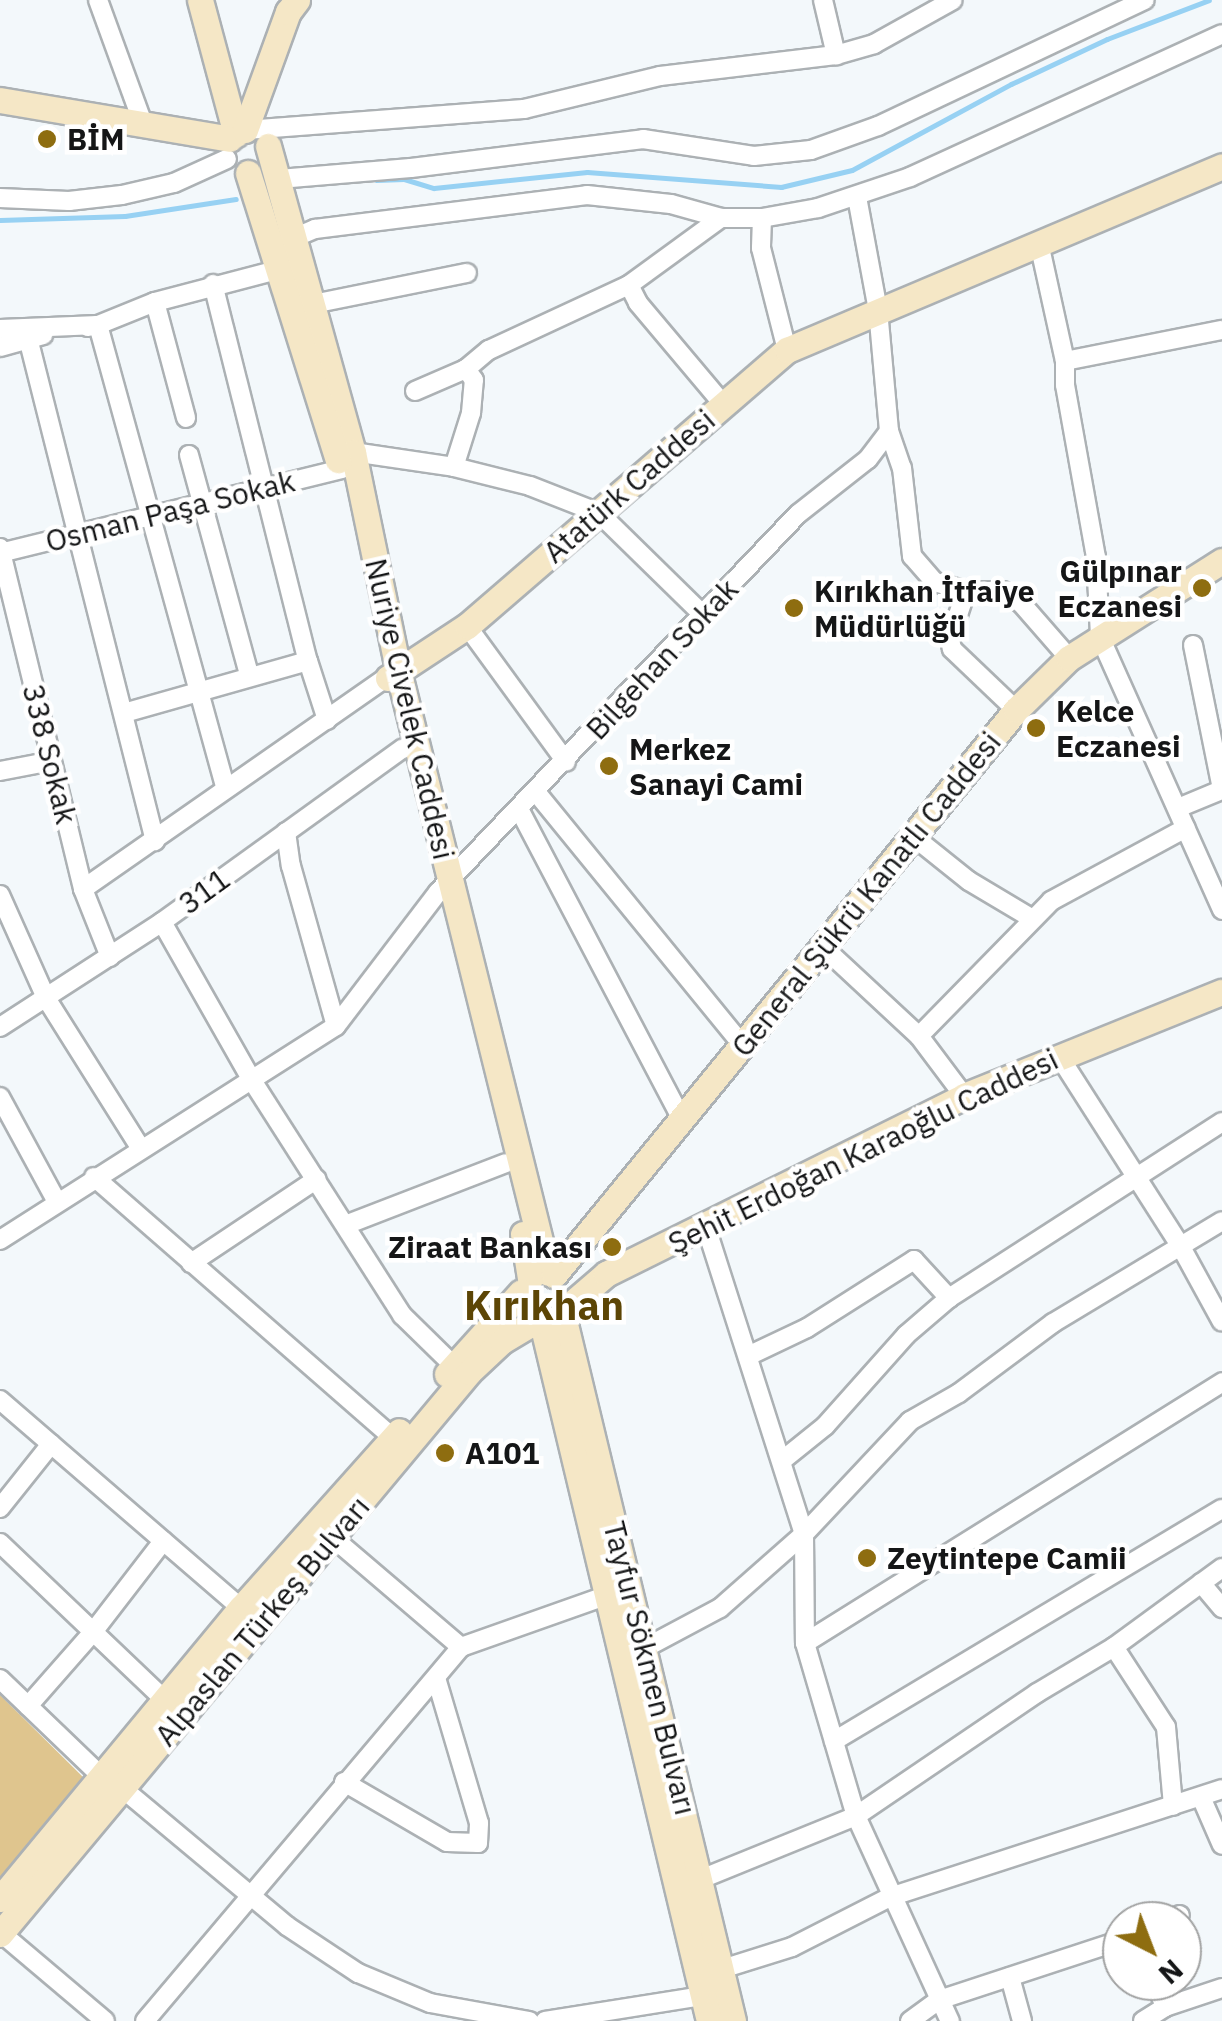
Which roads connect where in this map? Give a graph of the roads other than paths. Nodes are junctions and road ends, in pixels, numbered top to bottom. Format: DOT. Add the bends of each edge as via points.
graph roads {
  1 [pos="98,0"];
  2 [pos="200,0"];
  3 [pos="213,0"];
  4 [pos="297,0"];
  5 [pos="823,0"];
  6 [pos="953,0"];
  7 [pos="1145,0"];
  8 [pos="1222,34"];
  9 [pos="836,55"];
  10 [pos="0,100"];
  11 [pos="0,115"];
  12 [pos="142,120"];
  13 [pos="235,148"];
  14 [pos="1222,166"];
  15 [pos="278,179"];
  16 [pos="0,198"];
  17 [pos="857,198"];
  18 [pos="721,218"];
  19 [pos="762,218"];
  20 [pos="296,237"];
  21 [pos="1039,243"];
  22 [pos="281,269"];
  23 [pos="466,272"];
  24 [pos="213,284"];
  25 [pos="630,285"];
  26 [pos="155,302"];
  27 [pos="312,304"];
  28 [pos="878,310"];
  29 [pos="98,325"];
  30 [pos="0,329"];
  31 [pos="1222,330"];
  32 [pos="28,338"];
  33 [pos="0,347"];
  34 [pos="788,350"];
  35 [pos="1064,361"];
  36 [pos="466,370"];
  37 [pos="415,391"];
  38 [pos="723,404"];
  39 [pos="186,418"];
  40 [pos="889,431"];
  41 [pos="189,455"];
  42 [pos="347,461"];
  43 [pos="454,467"];
  44 [pos="263,486"];
  45 [pos="202,502"];
  46 [pos="152,514"];
  47 [pos="599,514"];
  48 [pos="79,532"];
  49 [pos="0,551"];
  50 [pos="1222,561"];
  51 [pos="966,591"];
  52 [pos="704,616"];
  53 [pos="468,626"];
  54 [pos="1100,637"];
  55 [pos="1193,645"];
  56 [pos="1070,658"];
  57 [pos="308,660"];
  58 [pos="248,675"];
  59 [pos="392,676"];
  60 [pos="199,692"];
  61 [pos="1016,710"];
  62 [pos="124,714"];
  63 [pos="327,720"];
  64 [pos="403,748"];
  65 [pos="52,762"];
  66 [pos="566,762"];
  67 [pos="0,771"];
  68 [pos="225,787"];
  69 [pos="1220,790"];
  70 [pos="536,792"];
  71 [pos="1178,808"];
  72 [pos="519,809"];
  73 [pos="1186,828"];
  74 [pos="286,832"];
  75 [pos="914,837"];
  76 [pos="155,841"];
  77 [pos="444,886"];
  78 [pos="83,889"];
  79 [pos="0,894"];
  80 [pos="1222,910"];
  81 [pos="1031,918"];
  82 [pos="162,922"];
  83 [pos="822,946"];
  84 [pos="110,957"];
  85 [pos="1222,992"];
  86 [pos="46,998"];
  87 [pos="0,1026"];
  88 [pos="336,1026"];
  89 [pos="919,1036"];
  90 [pos="743,1046"];
  91 [pos="1059,1056"];
  92 [pos="253,1082"];
  93 [pos="0,1096"];
  94 [pos="964,1096"];
  95 [pos="682,1119"];
  96 [pos="1222,1122"];
  97 [pos="142,1149"];
  98 [pos="506,1163"];
  99 [pos="94,1177"];
  100 [pos="1134,1178"];
  101 [pos="317,1179"];
  102 [pos="56,1200"];
  103 [pos="1222,1220"];
  104 [pos="348,1224"];
  105 [pos="536,1224"];
  106 [pos="706,1227"];
  107 [pos="589,1228"];
  108 [pos="0,1240"];
  109 [pos="1181,1247"];
  110 [pos="192,1263"];
  111 [pos="538,1279"];
  112 [pos="949,1298"];
  113 [pos="552,1316"];
  114 [pos="1222,1322"];
  115 [pos="748,1356"];
  116 [pos="454,1366"];
  117 [pos="1222,1382"];
  118 [pos="0,1400"];
  119 [pos="392,1438"];
  120 [pos="51,1444"];
  121 [pos="784,1460"];
  122 [pos="0,1508"];
  123 [pos="1222,1509"];
  124 [pos="804,1534"];
  125 [pos="332,1537"];
  126 [pos="163,1541"];
  127 [pos="0,1544"];
  128 [pos="1222,1568"];
  129 [pos="1201,1583"];
  130 [pos="608,1595"];
  131 [pos="242,1608"];
  132 [pos="1222,1608"];
  133 [pos="93,1632"];
  134 [pos="805,1643"];
  135 [pos="461,1647"];
  136 [pos="1114,1647"];
  137 [pos="646,1648"];
  138 [pos="0,1678"];
  139 [pos="436,1678"];
  140 [pos="166,1701"];
  141 [pos="28,1706"];
  142 [pos="834,1741"];
  143 [pos="112,1782"];
  144 [pos="344,1782"];
  145 [pos="1222,1789"];
  146 [pos="1201,1797"];
  147 [pos="1173,1806"];
  148 [pos="856,1816"];
  149 [pos="1222,1845"];
  150 [pos="701,1880"];
  151 [pos="248,1894"];
  152 [pos="890,1897"];
  153 [pos="0,1899"];
  154 [pos="1,1934"];
  155 [pos="1102,1947"];
  156 [pos="722,1969"];
  157 [pos="1010,1977"];
  158 [pos="1222,1988"];
  159 [pos="940,2000"];
  160 [pos="1162,2001"];
  161 [pos="1164,2007"];
  162 [pos="706,2008"];
  163 [pos="105,2021"];
  164 [pos="144,2021"];
  165 [pos="529,2021"];
  166 [pos="545,2021"];
  167 [pos="734,2021"];
  168 [pos="910,2021"];
  169 [pos="950,2021"];
  170 [pos="1022,2021"];
  171 [pos="1143,2021"];
  1 -- 12 [label="street"];
  2 -- 13 [label="main road"];
  3 -- 13 [label="main road"];
  4 -- 13 [label="main road"];
  5 -- 9 [label="street"];
  6 -- 9 [label="street" via="874,44"];
  7 -- 15 [label="street" via="878,126 811,150 754,156 643,139"];
  8 -- 17 [label="street"];
  9 -- 13 [label="street" via="660,76 524,109"];
  10 -- 12 [label="main road"];
  11 -- 13 [label="main road"];
  12 -- 13 [label="main road"];
  13 -- 15 [label="main road, Nuriye Civelek Caddesi" via="260,134"];
  13 -- 16 [label="street" via="174,183 122,196"];
  13 -- 22 [label="main road, Nuriye Civelek Caddesi"];
  14 -- 21 [label="main road, Atatürk Caddesi"];
  15 -- 20 [label="main road, Nuriye Civelek Caddesi"];
  17 -- 19 [label="street"];
  17 -- 28 [label="street"];
  18 -- 19 [label="street"];
  18 -- 20 [label="street" via="671,204 587,195 314,228"];
  18 -- 25 [label="street"];
  19 -- 34 [label="street" via="761,248"];
  20 -- 22 [label="street"];
  20 -- 27 [label="main road, Nuriye Civelek Caddesi"];
  21 -- 28 [label="main road, Atatürk Caddesi"];
  21 -- 35 [label="street"];
  22 -- 24 [label="street"];
  22 -- 42 [label="main road, Nuriye Civelek Caddesi"];
  23 -- 27 [label="street"];
  24 -- 26 [label="street"];
  24 -- 44 [label="street"];
  25 -- 36 [label="street" via="489,350"];
  25 -- 38 [label="street"];
  26 -- 29 [label="street"];
  26 -- 39 [label="street"];
  27 -- 42 [label="main road, Nuriye Civelek Caddesi"];
  28 -- 34 [label="main road, Atatürk Caddesi"];
  28 -- 40 [label="street"];
  29 -- 30 [label="street"];
  29 -- 32 [label="street"];
  29 -- 46 [label="street"];
  31 -- 35 [label="street"];
  32 -- 33 [label="street"];
  32 -- 48 [label="street"];
  34 -- 38 [label="main road, Atatürk Caddesi"];
  35 -- 54 [label="street" via="1096,557"];
  36 -- 37 [label="street"];
  36 -- 43 [label="street" via="474,380 471,413"];
  38 -- 47 [label="main road, Atatürk Caddesi"];
  40 -- 51 [label="street" via="902,468 912,556 935,582"];
  40 -- 52 [label="street, Bilgehan Sokak" via="868,459 798,514"];
  41 -- 45 [label="street"];
  42 -- 43 [label="street"];
  42 -- 44 [label="street, Osman Paşa Sokak"];
  42 -- 59 [label="main road, Nuriye Civelek Caddesi"];
  43 -- 47 [label="street" via="530,486"];
  44 -- 45 [label="street, Osman Paşa Sokak"];
  44 -- 57 [label="street"];
  45 -- 46 [label="street, Osman Paşa Sokak"];
  45 -- 58 [label="street"];
  46 -- 48 [label="street, Osman Paşa Sokak"];
  46 -- 60 [label="street"];
  47 -- 52 [label="street"];
  47 -- 53 [label="main road, Atatürk Caddesi"];
  48 -- 49 [label="street, Osman Paşa Sokak"];
  48 -- 62 [label="street"];
  49 -- 65 [label="street, 338 Sokak"];
  50 -- 54 [label="main road, General Şükrü Kanatlı Caddesi"];
  51 -- 56 [label="street" via="1012,597"];
  51 -- 61 [label="street" via="952,650"];
  52 -- 66 [label="street, Bilgehan Sokak"];
  53 -- 59 [label="main road, Atatürk Caddesi"];
  53 -- 66 [label="street"];
  54 -- 56 [label="main road, General Şükrü Kanatlı Caddesi"];
  54 -- 71 [label="street"];
  55 -- 69 [label="street"];
  56 -- 61 [label="main road, General Şükrü Kanatlı Caddesi"];
  57 -- 58 [label="street"];
  57 -- 63 [label="street"];
  58 -- 60 [label="street"];
  59 -- 63 [label="street, Atatürk Caddesi"];
  59 -- 64 [label="main road, Nuriye Civelek Caddesi"];
  59 -- 77 [label="main road, Nuriye Civelek Caddesi"];
  60 -- 62 [label="street"];
  60 -- 68 [label="street"];
  61 -- 75 [label="main road, General Şükrü Kanatlı Caddesi"];
  62 -- 76 [label="street"];
  63 -- 68 [label="street, Atatürk Caddesi"];
  64 -- 74 [label="street, 311"];
  64 -- 77 [label="main road, Nuriye Civelek Caddesi"];
  65 -- 67 [label="street"];
  65 -- 78 [label="street, 338 Sokak"];
  66 -- 70 [label="street, Bilgehan Sokak"];
  68 -- 76 [label="street, Atatürk Caddesi"];
  69 -- 71 [label="street"];
  70 -- 72 [label="street, Bilgehan Sokak"];
  70 -- 90 [label="street"];
  71 -- 73 [label="street"];
  72 -- 77 [label="street, Bilgehan Sokak"];
  72 -- 95 [label="street"];
  73 -- 80 [label="street"];
  73 -- 81 [label="street"];
  74 -- 82 [label="street, 311"];
  74 -- 88 [label="street"];
  75 -- 81 [label="street"];
  75 -- 83 [label="main road, General Şükrü Kanatlı Caddesi"];
  76 -- 78 [label="street, Atatürk Caddesi"];
  77 -- 88 [label="street, Bilgehan Sokak"];
  77 -- 98 [label="main road, Nuriye Civelek Caddesi"];
  77 -- 105 [label="main road, Nuriye Civelek Caddesi"];
  78 -- 84 [label="street, 338 Sokak"];
  79 -- 86 [label="street"];
  81 -- 89 [label="street"];
  82 -- 84 [label="street, 311"];
  82 -- 92 [label="street"];
  83 -- 89 [label="street"];
  83 -- 90 [label="main road, General Şükrü Kanatlı Caddesi"];
  84 -- 86 [label="street, 311"];
  85 -- 91 [label="main road, Şehit Erdoğan Karaoğlu Caddesi"];
  86 -- 87 [label="street, 311"];
  86 -- 97 [label="street"];
  88 -- 92 [label="street, Bilgehan Sokak"];
  89 -- 94 [label="street"];
  90 -- 95 [label="main road, General Şükrü Kanatlı Caddesi"];
  91 -- 94 [label="main road, Şehit Erdoğan Karaoğlu Caddesi"];
  91 -- 100 [label="street"];
  92 -- 97 [label="street, Bilgehan Sokak"];
  92 -- 101 [label="street"];
  93 -- 102 [label="street"];
  94 -- 106 [label="main road, Şehit Erdoğan Karaoğlu Caddesi"];
  95 -- 107 [label="main road, General Şükrü Kanatlı Caddesi"];
  96 -- 100 [label="street"];
  97 -- 99 [label="street, Bilgehan Sokak"];
  98 -- 104 [label="street"];
  98 -- 111 [label="main road, Nuriye Civelek Caddesi"];
  99 -- 102 [label="street, Bilgehan Sokak"];
  99 -- 110 [label="street"];
  100 -- 109 [label="street"];
  100 -- 112 [label="street"];
  101 -- 104 [label="street"];
  101 -- 110 [label="street"];
  102 -- 108 [label="street, Bilgehan Sokak"];
  103 -- 109 [label="street"];
  104 -- 116 [label="street" via="402,1315"];
  105 -- 107 [label="main road"];
  105 -- 111 [label="main road, Nuriye Civelek Caddesi"];
  106 -- 113 [label="main road, Şehit Erdoğan Karaoğlu Caddesi" via="606,1274"];
  106 -- 115 [label="street"];
  107 -- 111 [label="main road, General Şükrü Kanatlı Caddesi"];
  109 -- 114 [label="street"];
  109 -- 124 [label="street" via="910,1420"];
  110 -- 119 [label="street"];
  111 -- 113 [label="main road, Nuriye Civelek Caddesi" via="524,1312"];
  111 -- 113 [label="main road, Nuriye Civelek Caddesi" via="568,1287"];
  111 -- 116 [label="main road, Alpaslan Türkeş Bulvarı"];
  112 -- 115 [label="street" via="914,1260 807,1328"];
  112 -- 121 [label="street"];
  113 -- 125 [label="main road, Alpaslan Türkeş Bulvarı" via="502,1341 469,1372"];
  113 -- 130 [label="main road, Tayfur Sökmen Bulvarı"];
  113 -- 137 [label="main road, Tayfur Sökmen Bulvarı"];
  115 -- 121 [label="street"];
  116 -- 119 [label="main road, Alpaslan Türkeş Bulvarı"];
  117 -- 134 [label="street"];
  118 -- 120 [label="street"];
  119 -- 131 [label="main road, Alpaslan Türkeş Bulvarı"];
  120 -- 122 [label="street"];
  120 -- 126 [label="street"];
  121 -- 124 [label="street"];
  123 -- 142 [label="street"];
  124 -- 134 [label="street"];
  124 -- 137 [label="street" via="720,1608"];
  125 -- 135 [label="street"];
  125 -- 143 [label="main road, Alpaslan Türkeş Bulvarı"];
  126 -- 131 [label="street"];
  126 -- 133 [label="street"];
  127 -- 133 [label="street"];
  128 -- 129 [label="street"];
  129 -- 132 [label="street"];
  129 -- 136 [label="street"];
  130 -- 135 [label="street"];
  130 -- 162 [label="main road, Tayfur Sökmen Bulvarı"];
  131 -- 140 [label="main road, Alpaslan Türkeş Bulvarı"];
  133 -- 140 [label="street"];
  133 -- 141 [label="street"];
  134 -- 142 [label="street"];
  135 -- 139 [label="street"];
  136 -- 147 [label="street" via="1166,1727"];
  136 -- 148 [label="street"];
  137 -- 150 [label="main road, Tayfur Sökmen Bulvarı"];
  138 -- 141 [label="street"];
  139 -- 144 [label="street"];
  139 -- 144 [label="street" via="480,1823 478,1843 447,1842"];
  140 -- 143 [label="main road, Alpaslan Türkeş Bulvarı"];
  141 -- 143 [label="street"];
  142 -- 148 [label="street"];
  143 -- 151 [label="street"];
  143 -- 153 [label="main road, Alpaslan Türkeş Bulvarı"];
  143 -- 154 [label="main road, Alpaslan Türkeş Bulvarı"];
  144 -- 151 [label="street"];
  145 -- 146 [label="street"];
  146 -- 147 [label="street"];
  146 -- 149 [label="street"];
  147 -- 152 [label="street"];
  148 -- 150 [label="street"];
  148 -- 152 [label="street"];
  150 -- 156 [label="main road, Tayfur Sökmen Bulvarı"];
  151 -- 164 [label="street"];
  151 -- 165 [label="street" via="358,1973 430,2004"];
  152 -- 156 [label="street" via="792,1947"];
  152 -- 159 [label="street"];
  154 -- 163 [label="street"];
  155 -- 157 [label="street"];
  156 -- 167 [label="main road, Tayfur Sökmen Bulvarı"];
  157 -- 159 [label="street"];
  157 -- 170 [label="street"];
  158 -- 161 [label="street"];
  159 -- 168 [label="street"];
  159 -- 169 [label="street"];
  160 -- 161 [label="street"];
  161 -- 171 [label="street"];
  162 -- 166 [label="street"];
}
